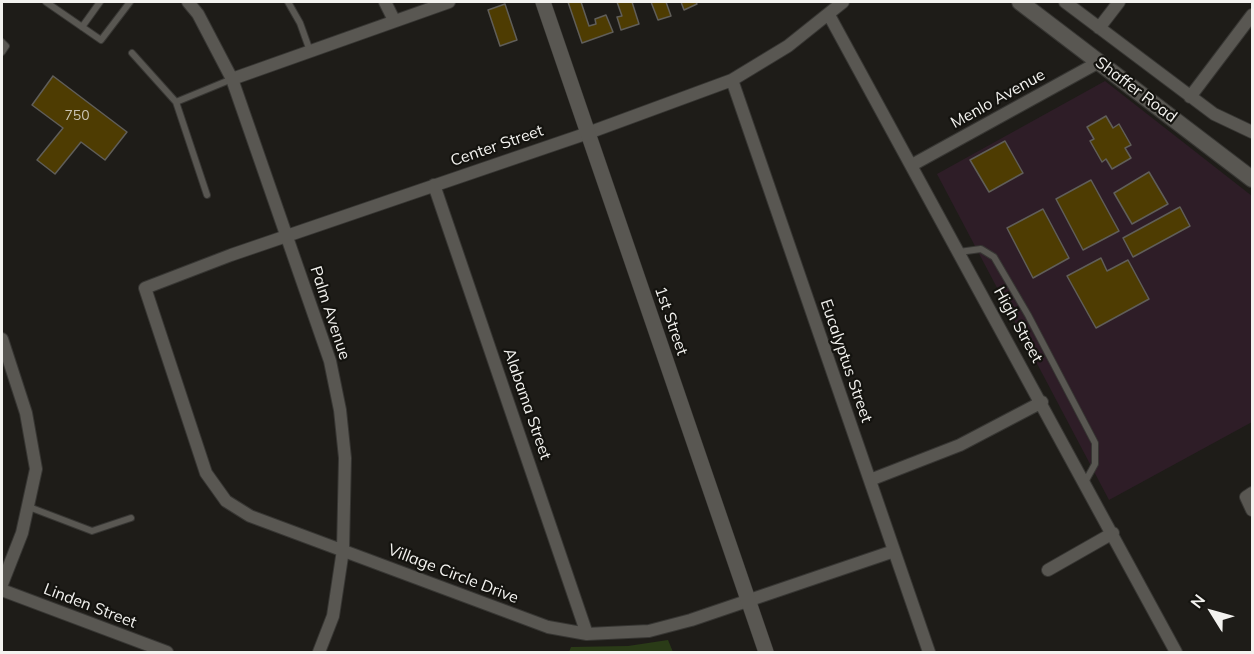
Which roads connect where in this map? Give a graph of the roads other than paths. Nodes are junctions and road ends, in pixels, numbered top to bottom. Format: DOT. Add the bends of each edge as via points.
graph roads {
  1 [pos="46,2"];
  2 [pos="100,2"];
  3 [pos="130,2"];
  4 [pos="188,2"];
  5 [pos="288,2"];
  6 [pos="385,2"];
  7 [pos="449,2"];
  8 [pos="543,2"];
  9 [pos="843,2"];
  10 [pos="1020,2"];
  11 [pos="1065,2"];
  12 [pos="1119,2"];
  13 [pos="829,15"];
  14 [pos="1252,15"];
  15 [pos="394,20"];
  16 [pos="82,27"];
  17 [pos="1099,28"];
  18 [pos="2,42"];
  19 [pos="310,51"];
  20 [pos="2,52"];
  21 [pos="132,53"];
  22 [pos="1100,62"];
  23 [pos="232,79"];
  24 [pos="732,80"];
  25 [pos="1190,97"];
  26 [pos="176,102"];
  27 [pos="1252,132"];
  28 [pos="588,133"];
  29 [pos="912,165"];
  30 [pos="1252,179"];
  31 [pos="434,185"];
  32 [pos="207,195"];
  33 [pos="288,236"];
  34 [pos="959,252"];
  35 [pos="145,288"];
  36 [pos="2,339"];
  37 [pos="1042,402"];
  38 [pos="870,480"];
  39 [pos="1085,482"];
  40 [pos="1249,495"];
  41 [pos="29,507"];
  42 [pos="1252,510"];
  43 [pos="131,518"];
  44 [pos="1113,533"];
  45 [pos="343,550"];
  46 [pos="894,551"];
  47 [pos="1048,570"];
  48 [pos="2,584"];
  49 [pos="2,590"];
  50 [pos="748,600"];
  51 [pos="587,634"];
  52 [pos="168,652"];
  53 [pos="319,652"];
  54 [pos="766,652"];
  55 [pos="929,652"];
  56 [pos="1176,652"];
  1 -- 16 [label="lane"];
  2 -- 16 [label="lane"];
  3 -- 16 [label="lane" via="101,40"];
  4 -- 23 [label="street, Palm Avenue"];
  5 -- 19 [label="lane"];
  6 -- 15 [label="street"];
  7 -- 15 [label="street"];
  8 -- 28 [label="street, 1st Street"];
  9 -- 13 [label="street, Center Street"];
  10 -- 22 [label="main road, Shaffer Road"];
  11 -- 17 [label="street, Shaffer Road"];
  12 -- 17 [label="street"];
  13 -- 24 [label="street, Center Street"];
  13 -- 29 [label="street, High Street"];
  14 -- 25 [label="street"];
  15 -- 19 [label="street"];
  17 -- 25 [label="street, Shaffer Road"];
  18 -- 20 [label="lane" via="6,46"];
  19 -- 23 [label="street"];
  21 -- 26 [label="lane"];
  22 -- 29 [label="street, Menlo Avenue"];
  22 -- 30 [label="main road, Shaffer Road"];
  23 -- 26 [label="lane"];
  23 -- 33 [label="street, Palm Avenue"];
  24 -- 28 [label="street, Center Street"];
  24 -- 38 [label="street, Eucalyptus Street"];
  25 -- 27 [label="street, Shaffer Road" via="1214,114"];
  26 -- 32 [label="lane"];
  28 -- 31 [label="street, Center Street"];
  28 -- 50 [label="street, 1st Street"];
  29 -- 34 [label="street, High Street"];
  31 -- 33 [label="street, Center Street"];
  31 -- 51 [label="street, Alabama Street"];
  33 -- 35 [label="street, Center Street"];
  33 -- 45 [label="street, Palm Avenue" via="330,362 340,410 345,458"];
  34 -- 37 [label="street, High Street"];
  34 -- 39 [label="lane" via="981,249 994,257 1033,325 1095,443 1095,464"];
  35 -- 45 [label="street, Village Circle Drive" via="206,473 226,501 250,516"];
  36 -- 41 [label="street" via="26,413 36,470"];
  37 -- 38 [label="street" via="960,445"];
  37 -- 39 [label="street, High Street"];
  38 -- 46 [label="street, Eucalyptus Street"];
  39 -- 44 [label="street, High Street"];
  40 -- 42 [label="street"];
  41 -- 43 [label="lane" via="92,531"];
  41 -- 48 [label="street"];
  44 -- 47 [label="street"];
  44 -- 56 [label="street, High Street"];
  45 -- 51 [label="street, Village Circle Drive" via="548,627"];
  45 -- 53 [label="street, Palm Avenue" via="333,616"];
  46 -- 50 [label="street, Village Circle Drive"];
  46 -- 55 [label="street, Eucalyptus Street"];
  49 -- 52 [label="street, Linden Street"];
  50 -- 51 [label="street, Village Circle Drive" via="649,631"];
  50 -- 54 [label="street, 1st Street"];
}
